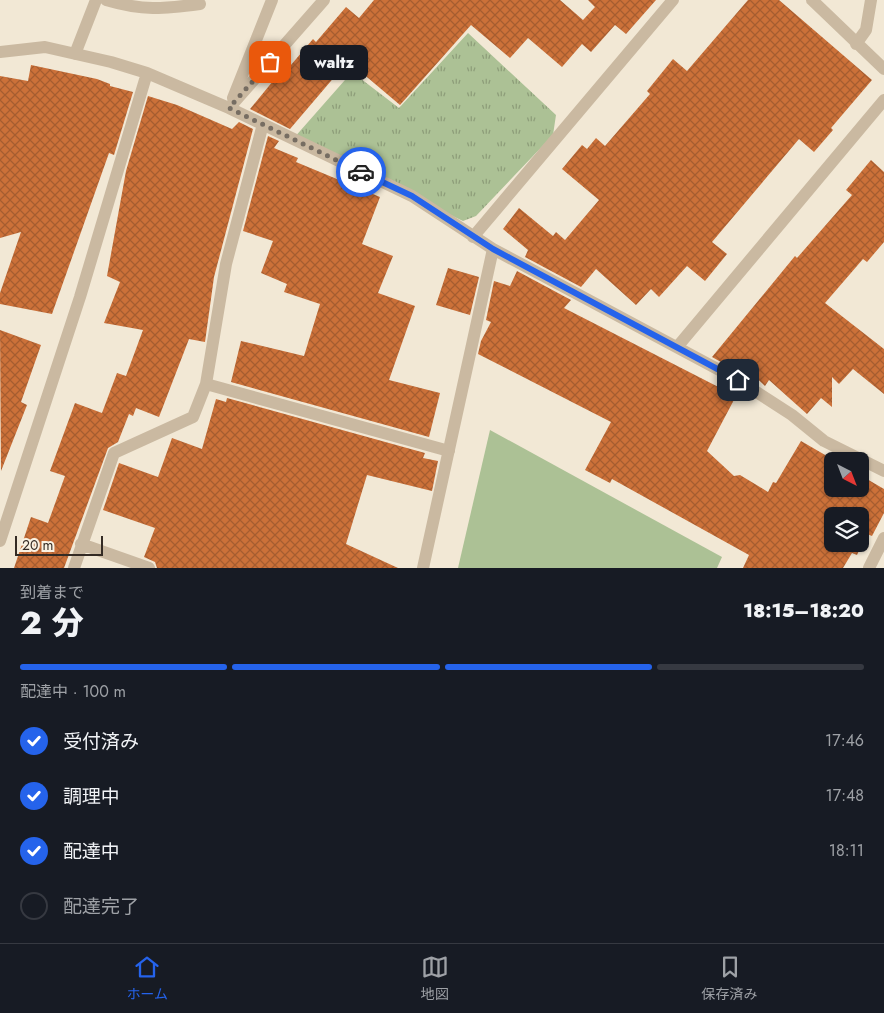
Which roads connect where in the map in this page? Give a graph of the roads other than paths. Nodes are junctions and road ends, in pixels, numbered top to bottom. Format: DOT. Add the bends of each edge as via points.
graph roads {
  1 [pos="96,0"];
  2 [pos="106,0"];
  3 [pos="272,0"];
  4 [pos="324,0"];
  5 [pos="673,0"];
  6 [pos="812,0"];
  7 [pos="871,0"];
  8 [pos="200,4"];
  9 [pos="856,44"];
  10 [pos="0,52"];
  11 [pos="75,54"];
  12 [pos="884,69"];
  13 [pos="147,73"];
  14 [pos="884,100"];
  15 [pos="229,108"];
  16 [pos="263,124"];
  17 [pos="473,237"];
  18 [pos="493,249"];
  19 [pos="678,346"];
  20 [pos="206,384"];
  21 [pos="449,451"];
  22 [pos="884,471"];
  23 [pos="884,538"];
  24 [pos="0,541"];
  25 [pos="81,544"];
  26 [pos="74,568"];
  27 [pos="149,568"];
  28 [pos="423,568"];
  29 [pos="869,568"];
  1 -- 11 [label="street"];
  2 -- 8 [label="street" via="159,10"];
  3 -- 15 [label="street"];
  4 -- 15 [label="street"];
  5 -- 17 [label="street"];
  6 -- 9 [label="street"];
  7 -- 9 [label="street" via="866,30"];
  9 -- 12 [label="street"];
  10 -- 11 [label="street" via="45,47"];
  11 -- 13 [label="street"];
  13 -- 15 [label="street"];
  13 -- 24 [label="street" via="80,297"];
  14 -- 19 [label="street"];
  15 -- 16 [label="street"];
  16 -- 17 [label="street" via="412,196"];
  16 -- 20 [label="street" via="226,264"];
  17 -- 18 [label="street"];
  18 -- 19 [label="street"];
  18 -- 21 [label="street"];
  19 -- 22 [label="street" via="785,410 824,441"];
  20 -- 21 [label="street"];
  20 -- 25 [label="street" via="193,417 114,452"];
  21 -- 28 [label="street"];
  23 -- 29 [label="street"];
  25 -- 26 [label="street"];
  25 -- 27 [label="street"];
}
